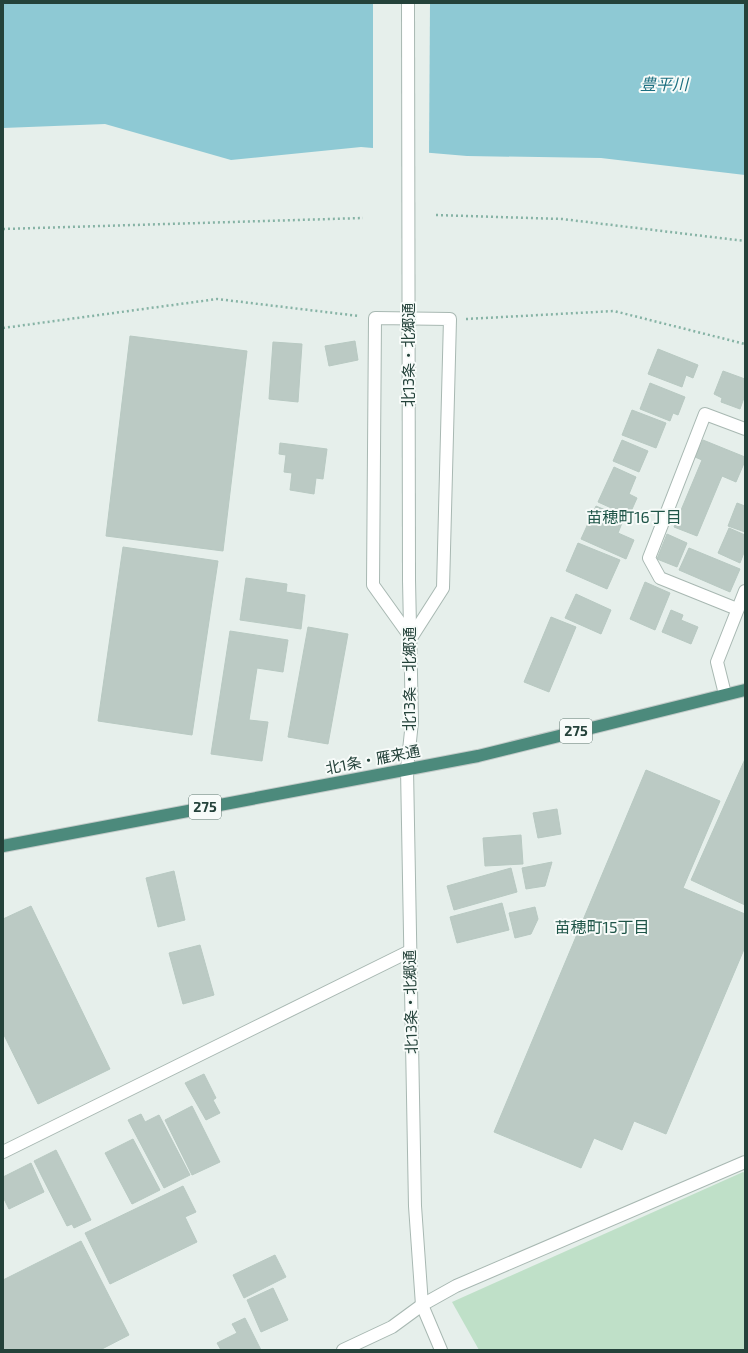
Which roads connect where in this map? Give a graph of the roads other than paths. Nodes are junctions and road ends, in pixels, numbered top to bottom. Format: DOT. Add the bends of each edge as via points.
graph roads {
  1 [pos="408,3"];
  2 [pos="745,429"];
  3 [pos="745,591"];
  4 [pos="737,609"];
  5 [pos="411,638"];
  6 [pos="745,690"];
  7 [pos="725,694"];
  8 [pos="407,769"];
  9 [pos="3,846"];
  10 [pos="410,951"];
  11 [pos="3,1152"];
  12 [pos="745,1162"];
  13 [pos="422,1305"];
  14 [pos="343,1350"];
  15 [pos="441,1350"];
  1 -- 5 [label="street, 北13条・北郷通, bridge"];
  2 -- 4 [label="street" via="705,414 649,558 660,578"];
  3 -- 4 [label="street"];
  4 -- 7 [label="street" via="717,662"];
  5 -- 5 [label="street" via="373,585 375,318 450,319 443,588"];
  5 -- 8 [label="street, 北13条・北郷通" via="412,722"];
  6 -- 7 [label="highway, 北1条・雁来通 / 275"];
  7 -- 8 [label="highway, 北1条・雁来通 / 275" via="478,756"];
  8 -- 9 [label="highway, 北1条・雁来通 / 275"];
  8 -- 10 [label="street, 北13条・北郷通"];
  10 -- 11 [label="street"];
  10 -- 13 [label="street, 北13条・北郷通" via="415,1206"];
  12 -- 13 [label="street" via="456,1286"];
  13 -- 14 [label="street" via="392,1326"];
  13 -- 15 [label="street, 北13条・北郷通"];
}
